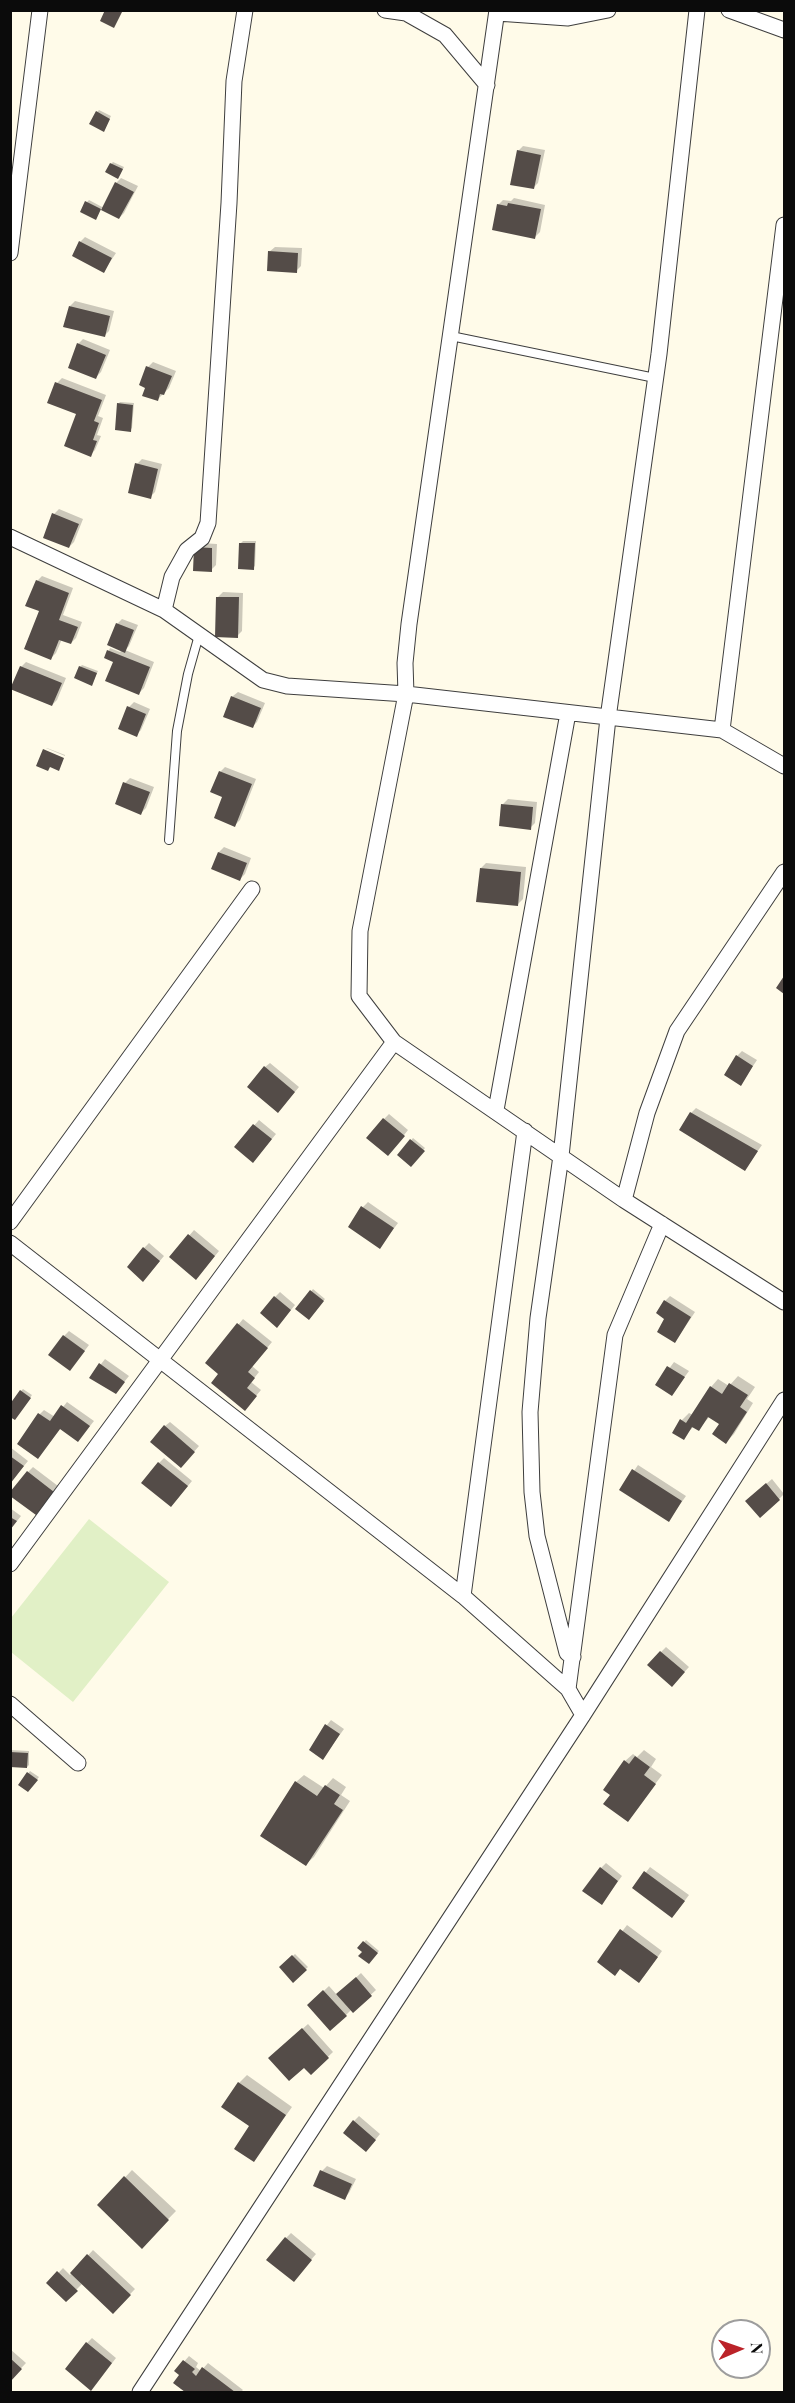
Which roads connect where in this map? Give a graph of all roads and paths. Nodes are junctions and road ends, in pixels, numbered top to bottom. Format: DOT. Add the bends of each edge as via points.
graph roads {
  1 [pos="40,10"];
  2 [pos="244,10"];
  3 [pos="385,10"];
  4 [pos="608,10"];
  5 [pos="697,10"];
  6 [pos="729,10"];
  7 [pos="497,12"];
  8 [pos="784,30"];
  9 [pos="487,85"];
  10 [pos="14,190"];
  11 [pos="784,225"];
  12 [pos="10,253"];
  13 [pos="451,336"];
  14 [pos="777,341"];
  15 [pos="655,378"];
  16 [pos="10,537"];
  17 [pos="164,610"];
  18 [pos="199,635"];
  19 [pos="406,694"];
  20 [pos="568,713"];
  21 [pos="608,718"];
  22 [pos="722,730"];
  23 [pos="784,766"];
  24 [pos="169,840"];
  25 [pos="784,873"];
  26 [pos="252,889"];
  27 [pos="394,1042"];
  28 [pos="496,1110"];
  29 [pos="525,1131"];
  30 [pos="561,1156"];
  31 [pos="624,1200"];
  32 [pos="10,1222"];
  33 [pos="662,1224"];
  34 [pos="10,1243"];
  35 [pos="784,1302"];
  36 [pos="161,1360"];
  37 [pos="784,1400"];
  38 [pos="10,1564"];
  39 [pos="463,1596"];
  40 [pos="573,1657"];
  41 [pos="568,1689"];
  42 [pos="10,1704"];
  43 [pos="583,1715"];
  44 [pos="78,1762"];
  45 [pos="140,2392"];
  1 -- 10 [label="street"];
  2 -- 17 [label="street" via="234,81 208,524 172,577"];
  3 -- 9 [label="street" via="406,13 445,35"];
  4 -- 7 [label="street" via="567,18"];
  5 -- 15 [label="street"];
  6 -- 8 [label="street"];
  7 -- 9 [label="street"];
  9 -- 13 [label="street"];
  10 -- 12 [label="street"];
  11 -- 14 [label="street"];
  13 -- 15 [label="lane"];
  13 -- 19 [label="street" via="409,624"];
  14 -- 22 [label="street"];
  15 -- 21 [label="street"];
  16 -- 17 [label="street"];
  17 -- 18 [label="street"];
  18 -- 19 [label="street" via="263,680 288,686"];
  18 -- 24 [label="lane" via="177,731"];
  19 -- 20 [label="street"];
  19 -- 27 [label="street" via="360,931 359,996"];
  20 -- 21 [label="street"];
  20 -- 28 [label="street"];
  21 -- 22 [label="street"];
  21 -- 30 [label="street"];
  22 -- 23 [label="street"];
  25 -- 31 [label="street" via="677,1031 647,1113"];
  26 -- 32 [label="street"];
  27 -- 28 [label="street"];
  27 -- 36 [label="street"];
  28 -- 29 [label="street"];
  29 -- 30 [label="street"];
  29 -- 39 [label="street"];
  30 -- 31 [label="street"];
  30 -- 40 [label="street" via="538,1318 530,1412 537,1536 567,1653"];
  31 -- 33 [label="street"];
  33 -- 35 [label="street"];
  33 -- 40 [label="street" via="615,1335"];
  34 -- 36 [label="street"];
  36 -- 38 [label="street"];
  36 -- 39 [label="street"];
  37 -- 43 [label="street"];
  39 -- 41 [label="street"];
  40 -- 41 [label="street"];
  41 -- 43 [label="street"];
  42 -- 44 [label="street"];
  43 -- 45 [label="street"];
}
